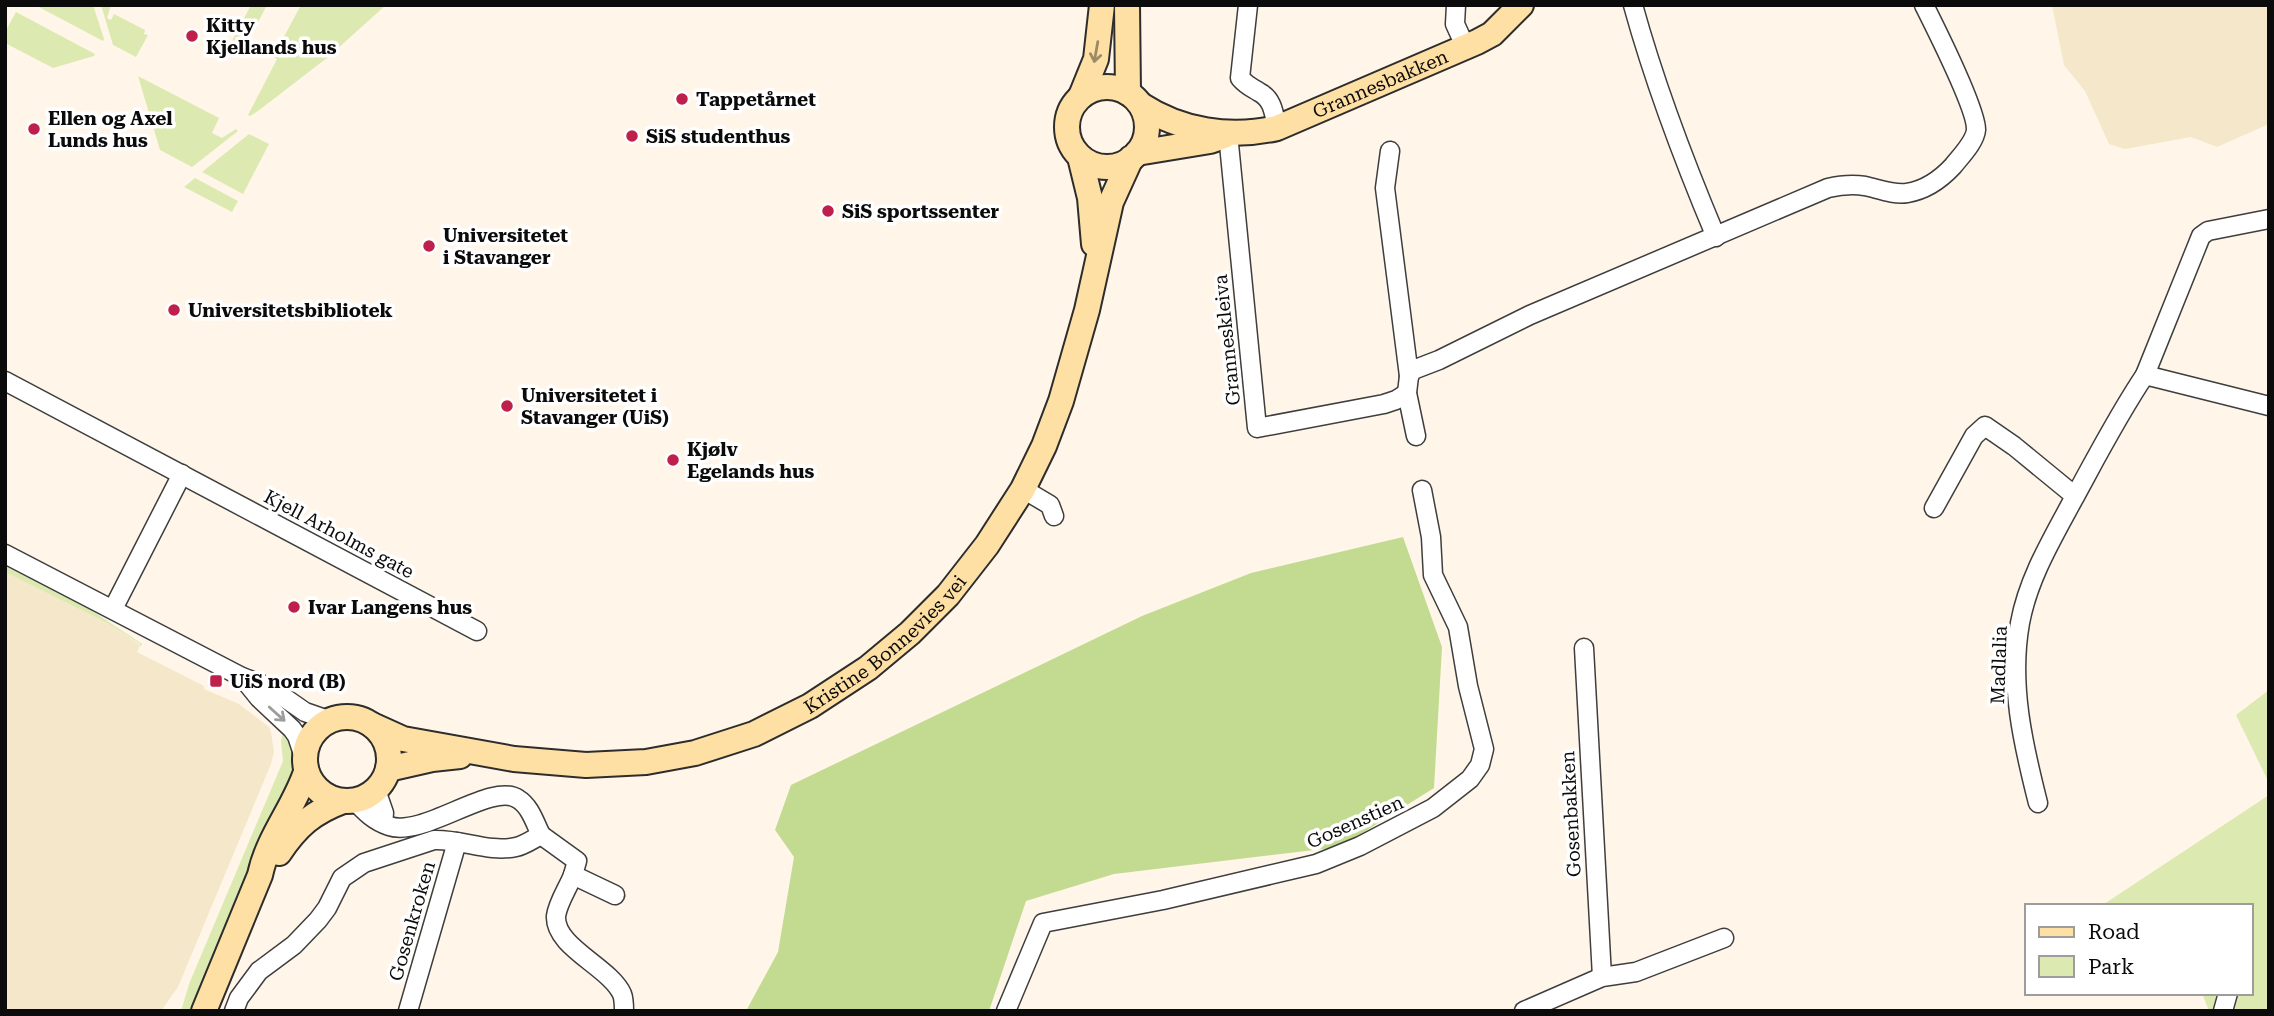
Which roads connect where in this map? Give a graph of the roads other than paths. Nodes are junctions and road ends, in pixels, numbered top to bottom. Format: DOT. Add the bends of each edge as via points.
graph roads {
  1 [pos="1102,5"];
  2 [pos="1127,5"];
  3 [pos="1248,5"];
  4 [pos="1456,5"];
  5 [pos="1521,5"];
  6 [pos="1633,5"];
  7 [pos="1924,5"];
  8 [pos="1465,46"];
  9 [pos="1081,96"];
  10 [pos="1135,99"];
  11 [pos="1277,128"];
  12 [pos="1228,134"];
  13 [pos="1390,150"];
  14 [pos="1134,156"];
  15 [pos="1080,157"];
  16 [pos="2269,219"];
  17 [pos="1716,237"];
  18 [pos="1096,269"];
  19 [pos="2145,375"];
  20 [pos="5,381"];
  21 [pos="1408,384"];
  22 [pos="2269,406"];
  23 [pos="1416,436"];
  24 [pos="182,474"];
  25 [pos="1023,489"];
  26 [pos="1422,490"];
  27 [pos="2075,496"];
  28 [pos="1934,508"];
  29 [pos="1054,516"];
  30 [pos="5,554"];
  31 [pos="113,609"];
  32 [pos="477,631"];
  33 [pos="1584,648"];
  34 [pos="242,677"];
  35 [pos="328,720"];
  36 [pos="372,724"];
  37 [pos="478,754"];
  38 [pos="305,764"];
  39 [pos="365,790"];
  40 [pos="2038,803"];
  41 [pos="541,835"];
  42 [pos="457,842"];
  43 [pos="261,875"];
  44 [pos="573,875"];
  45 [pos="615,895"];
  46 [pos="1724,938"];
  47 [pos="1602,977"];
  48 [pos="204,1010"];
  49 [pos="234,1011"];
  50 [pos="408,1011"];
  51 [pos="624,1011"];
  52 [pos="1006,1011"];
  53 [pos="1524,1011"];
  1 -- 9 [label="main road, one-way" via="1096,59"];
  2 -- 10 [label="main road"];
  3 -- 11 [label="street" via="1240,78 1270,100"];
  4 -- 8 [label="street" via="1455,24"];
  5 -- 8 [label="main road, Grannesbakken" via="1492,34"];
  6 -- 17 [label="street" via="1661,100"];
  7 -- 17 [label="street, Granneskleiva" via="1975,121 1975,135 1946,174 1923,190 1895,194 1847,184 1828,188"];
  8 -- 11 [label="main road, Grannesbakken"];
  9 -- 10 [label="main road" via="1104,87 1117,88"];
  9 -- 15 [label="main road" via="1067,120 1067,133"];
  10 -- 12 [label="main road, Grannesbakken" via="1178,124"];
  10 -- 14 [label="main road" via="1146,125 1145,138"];
  11 -- 12 [label="main road, Grannesbakken"];
  12 -- 14 [label="main road, Grannesbakken"];
  12 -- 21 [label="street, Granneskleiva" via="1257,428 1384,404 1396,400"];
  13 -- 21 [label="street" via="1385,195"];
  14 -- 15 [label="main road" via="1105,167"];
  14 -- 18 [label="main road, Kristine Bonnevies vei" via="1111,202"];
  15 -- 18 [label="main road, Kristine Bonnevies vei" via="1090,198"];
  16 -- 19 [label="street, Madlalia" via="2201,236"];
  17 -- 21 [label="street, Granneskleiva" via="1413,370"];
  18 -- 25 [label="main road, Kristine Bonnevies vei" via="1061,401"];
  19 -- 22 [label="street"];
  19 -- 27 [label="street, Madlalia" via="2109,430"];
  20 -- 24 [label="street, Kjell Arholms gate"];
  21 -- 23 [label="street"];
  24 -- 31 [label="street"];
  24 -- 32 [label="street, Kjell Arholms gate"];
  25 -- 29 [label="street" via="1050,505"];
  25 -- 37 [label="main road, Kristine Bonnevies vei" via="988,545 910,633 839,688 768,729 695,753 621,765"];
  26 -- 52 [label="street, Gosenstien" via="1433,575 1458,627 1484,749 1471,779 1433,808 1316,864 1043,923"];
  27 -- 28 [label="street" via="1985,426 1971,441"];
  27 -- 40 [label="street, Madlalia" via="2037,567 2020,623 2017,706"];
  30 -- 31 [label="street"];
  31 -- 34 [label="street"];
  33 -- 47 [label="street, Gosenbakken"];
  34 -- 35 [label="street"];
  34 -- 38 [label="street, one-way" via="292,729"];
  35 -- 36 [label="main road" via="351,716"];
  35 -- 38 [label="main road" via="311,736"];
  36 -- 37 [label="main road, Kristine Bonnevies vei" via="403,739"];
  36 -- 39 [label="main road" via="387,744 390,757"];
  37 -- 39 [label="main road, Kristine Bonnevies vei" via="432,759"];
  38 -- 39 [label="main road" via="312,783 331,798"];
  38 -- 43 [label="main road, Kristine Bonnevies vei" via="300,791 264,856"];
  39 -- 41 [label="street" via="372,818 397,827 419,824 493,796 516,797"];
  39 -- 43 [label="main road, Kristine Bonnevies vei" via="321,809 301,825"];
  41 -- 42 [label="street, Gosenkroken" via="519,847 500,849"];
  41 -- 44 [label="street" via="577,861"];
  42 -- 49 [label="street, Gosenkroken" via="434,840 354,868 342,878 327,908 307,932 252,978"];
  42 -- 50 [label="street, Gosenkroken"];
  43 -- 48 [label="main road, Kristine Bonnevies vei"];
  44 -- 45 [label="street"];
  44 -- 51 [label="street" via="557,909 559,929 615,985"];
  46 -- 47 [label="street" via="1636,972"];
  47 -- 53 [label="street"];
}
